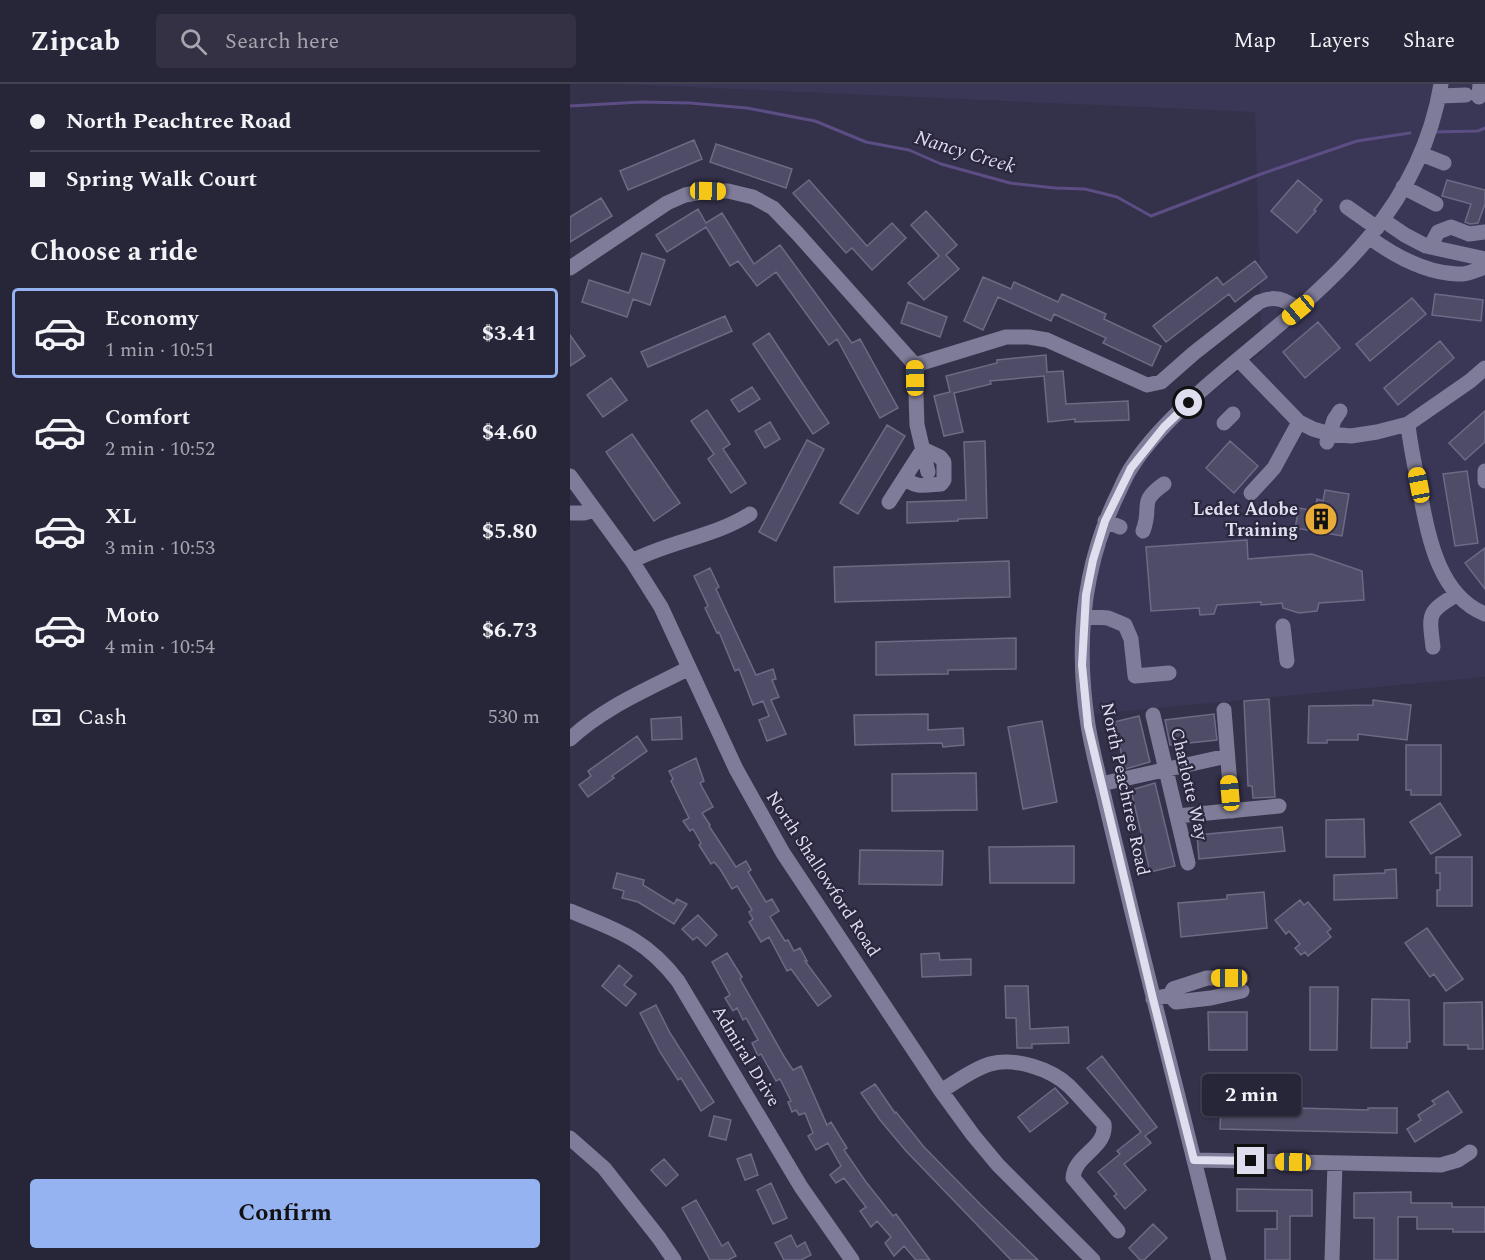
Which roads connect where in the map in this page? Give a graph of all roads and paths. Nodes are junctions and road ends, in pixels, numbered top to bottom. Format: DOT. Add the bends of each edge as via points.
graph roads {
  1 [pos="1440,90"];
  2 [pos="1475,92"];
  3 [pos="1421,154"];
  4 [pos="1444,163"];
  5 [pos="1403,188"];
  6 [pos="1436,204"];
  7 [pos="1347,207"];
  8 [pos="1377,229"];
  9 [pos="1485,232"];
  10 [pos="1430,247"];
  11 [pos="1485,259"];
  12 [pos="1485,267"];
  13 [pos="570,268"];
  14 [pos="1298,310"];
  15 [pos="1239,360"];
  16 [pos="915,365"];
  17 [pos="1485,368"];
  18 [pos="1340,411"];
  19 [pos="1299,422"];
  20 [pos="1408,424"];
  21 [pos="1328,438"];
  22 [pos="923,449"];
  23 [pos="1485,471"];
  24 [pos="928,472"];
  25 [pos="570,476"];
  26 [pos="905,477"];
  27 [pos="1485,482"];
  28 [pos="1164,484"];
  29 [pos="1251,493"];
  30 [pos="889,502"];
  31 [pos="595,510"];
  32 [pos="570,513"];
  33 [pos="750,514"];
  34 [pos="1143,531"];
  35 [pos="632,561"];
  36 [pos="1456,594"];
  37 [pos="1485,614"];
  38 [pos="1084,616"];
  39 [pos="1283,626"];
  40 [pos="1433,647"];
  41 [pos="1287,661"];
  42 [pos="689,668"];
  43 [pos="1169,673"];
  44 [pos="1224,710"];
  45 [pos="1153,715"];
  46 [pos="570,739"];
  47 [pos="1227,756"];
  48 [pos="1166,770"];
  49 [pos="1101,784"];
  50 [pos="1279,806"];
  51 [pos="1232,811"];
  52 [pos="1177,816"];
  53 [pos="1188,862"];
  54 [pos="570,911"];
  55 [pos="1236,985"];
  56 [pos="1153,999"];
  57 [pos="941,1091"];
  58 [pos="570,1138"];
  59 [pos="1470,1152"];
  60 [pos="1194,1160"];
  61 [pos="1335,1163"];
  62 [pos="1118,1231"];
  63 [pos="674,1260"];
  64 [pos="852,1260"];
  65 [pos="1093,1260"];
  66 [pos="1219,1260"];
  67 [pos="1332,1260"];
  1 -- 2 [label="street"];
  1 -- 3 [label="street, North Peachtree Road"];
  3 -- 4 [label="street"];
  3 -- 5 [label="street, North Peachtree Road"];
  5 -- 6 [label="street"];
  5 -- 8 [label="street, North Peachtree Road"];
  7 -- 8 [label="street"];
  8 -- 10 [label="street"];
  8 -- 12 [label="street" via="1398,256 1442,272 1465,274"];
  8 -- 14 [label="street, North Peachtree Road"];
  9 -- 10 [label="street" via="1469,234 1451,227 1438,232"];
  10 -- 11 [label="street"];
  13 -- 16 [label="street" via="685,195 728,191 753,197 773,208"];
  14 -- 15 [label="street, North Peachtree Road"];
  14 -- 16 [label="street" via="1278,298 1259,302 1161,382 1147,385 1047,340 1029,337 1006,337"];
  15 -- 19 [label="street"];
  15 -- 38 [label="street, North Peachtree Road" via="1164,427 1131,468 1091,569"];
  16 -- 22 [label="street" via="917,425"];
  17 -- 20 [label="street"];
  18 -- 21 [label="street"];
  19 -- 21 [label="street"];
  19 -- 29 [label="street" via="1275,454 1274,468"];
  20 -- 21 [label="street"];
  20 -- 36 [label="street" via="1429,539"];
  22 -- 24 [label="street"];
  22 -- 26 [label="street"];
  22 -- 26 [label="street" via="944,462 944,480 940,484 916,486"];
  23 -- 27 [label="street"];
  25 -- 31 [label="street, North Shallowford Road"];
  26 -- 30 [label="street"];
  28 -- 34 [label="street" via="1147,501 1148,519"];
  31 -- 32 [label="street"];
  31 -- 35 [label="street, North Shallowford Road"];
  33 -- 35 [label="street" via="732,525 659,548"];
  35 -- 42 [label="street, North Shallowford Road" via="661,607"];
  36 -- 37 [label="street" via="1471,608"];
  36 -- 40 [label="street" via="1438,606 1430,618"];
  38 -- 43 [label="street" via="1108,618 1125,625 1131,639 1135,676"];
  38 -- 49 [label="street, North Peachtree Road" via="1082,665 1088,726"];
  39 -- 41 [label="street"];
  42 -- 46 [label="street" via="604,712"];
  42 -- 57 [label="street, North Shallowford Road" via="752,801"];
  44 -- 47 [label="street"];
  45 -- 48 [label="street, Charlotte Way"];
  47 -- 48 [label="street"];
  47 -- 51 [label="street"];
  48 -- 49 [label="street"];
  48 -- 52 [label="street, Charlotte Way"];
  49 -- 56 [label="street, North Peachtree Road"];
  50 -- 51 [label="street"];
  51 -- 52 [label="street"];
  52 -- 53 [label="street, Charlotte Way"];
  54 -- 64 [label="street, Admiral Drive" via="642,944 668,967 801,1187"];
  55 -- 56 [label="street" via="1207,978"];
  56 -- 60 [label="street, North Peachtree Road"];
  57 -- 62 [label="street" via="990,1064 1029,1065 1059,1078 1104,1124 1101,1140 1075,1169 1073,1178"];
  57 -- 65 [label="street, North Shallowford Road" via="998,1165"];
  58 -- 63 [label="street" via="604,1168"];
  59 -- 61 [label="street" via="1441,1165"];
  60 -- 61 [label="street"];
  60 -- 66 [label="street, North Peachtree Road"];
  61 -- 67 [label="street"];
}
